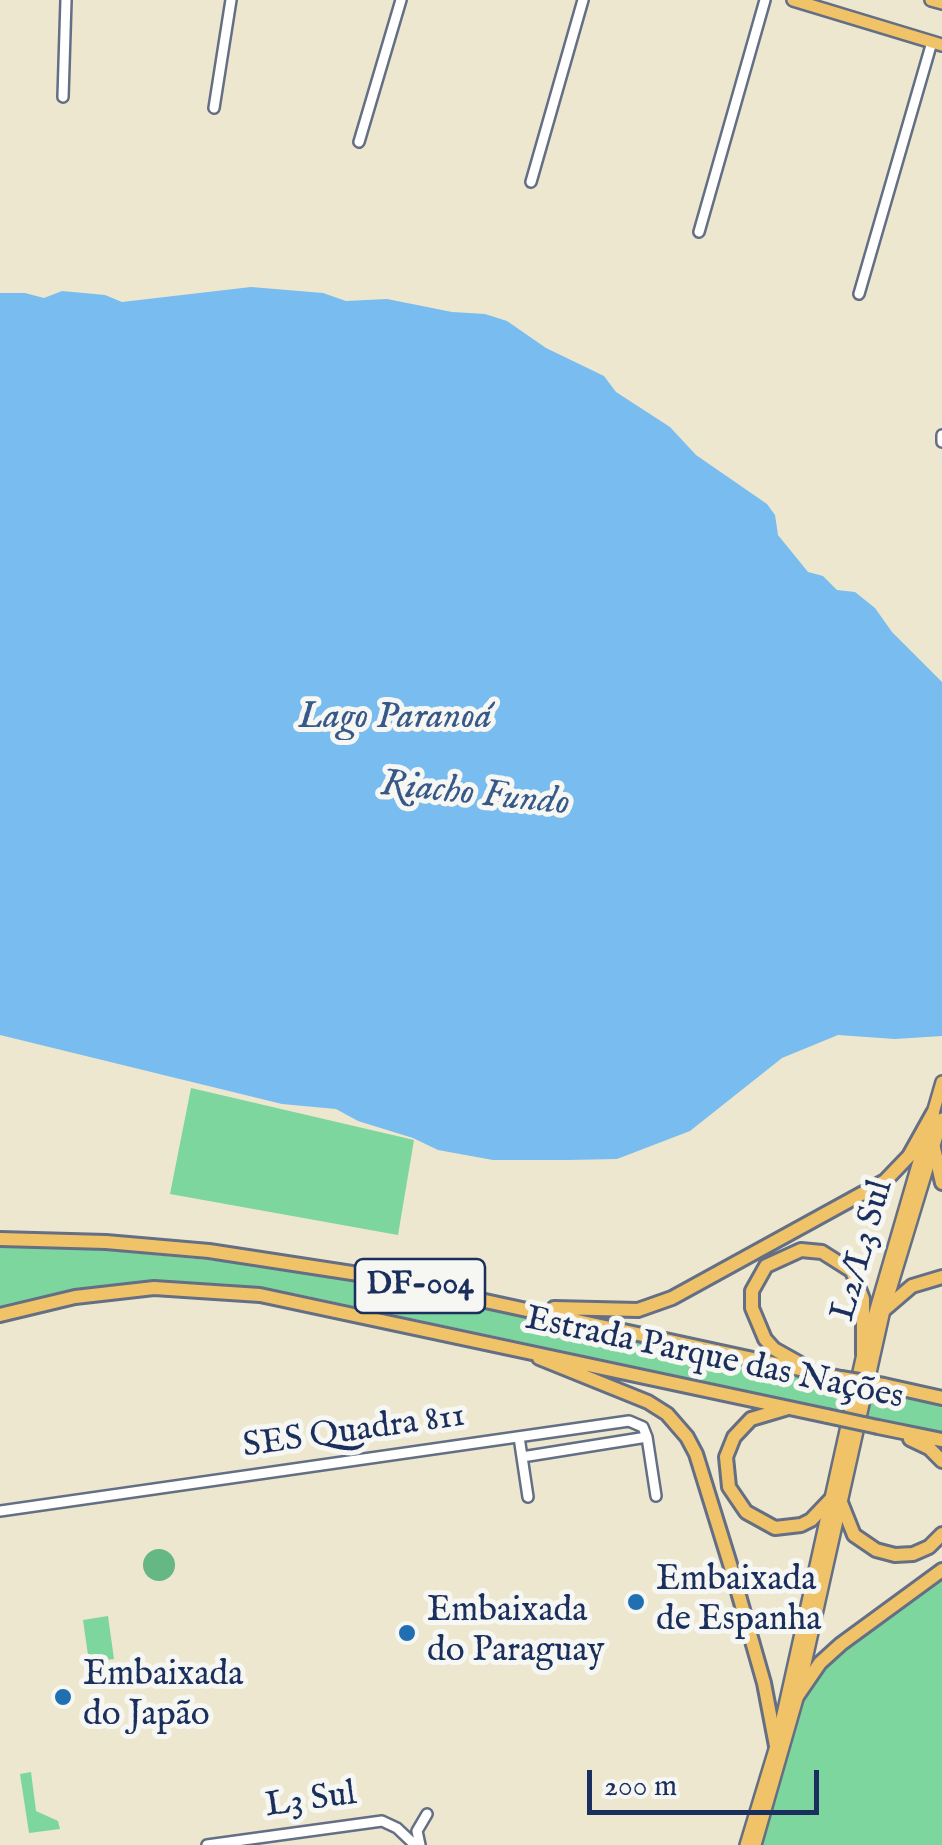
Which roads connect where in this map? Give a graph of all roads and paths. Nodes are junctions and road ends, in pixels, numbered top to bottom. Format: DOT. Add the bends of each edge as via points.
graph roads {
  1 [pos="66,0"];
  2 [pos="232,0"];
  3 [pos="402,0"];
  4 [pos="583,0"];
  5 [pos="765,0"];
  6 [pos="794,0"];
  7 [pos="842,0"];
  8 [pos="931,0"];
  9 [pos="825,4"];
  10 [pos="942,4"];
  11 [pos="845,16"];
  12 [pos="937,44"];
  13 [pos="63,97"];
  14 [pos="214,108"];
  15 [pos="359,142"];
  16 [pos="531,182"];
  17 [pos="699,232"];
  18 [pos="859,294"];
  19 [pos="942,1082"];
  20 [pos="938,1116"];
  21 [pos="934,1148"];
  22 [pos="942,1183"];
  23 [pos="0,1239"];
  24 [pos="942,1278"];
  25 [pos="502,1304"];
  26 [pos="884,1310"];
  27 [pos="0,1315"];
  28 [pos="519,1348"];
  29 [pos="863,1354"];
  30 [pos="837,1377"];
  31 [pos="942,1398"];
  32 [pos="790,1407"];
  33 [pos="884,1428"];
  34 [pos="519,1437"];
  35 [pos="646,1437"];
  36 [pos="942,1440"];
  37 [pos="522,1457"];
  38 [pos="942,1461"];
  39 [pos="656,1496"];
  40 [pos="528,1497"];
  41 [pos="836,1499"];
  42 [pos="0,1512"];
  43 [pos="942,1534"];
  44 [pos="942,1570"];
  45 [pos="798,1695"];
  46 [pos="776,1746"];
  47 [pos="426,1814"];
  48 [pos="207,1845"];
  49 [pos="417,1845"];
  50 [pos="746,1845"];
  51 [pos="755,1845"];
  1 -- 13 [label="street"];
  2 -- 14 [label="street"];
  3 -- 15 [label="street"];
  4 -- 16 [label="street"];
  5 -- 17 [label="street"];
  6 -- 9 [label="main road"];
  7 -- 11 [label="main road"];
  8 -- 10 [label="main road"];
  9 -- 11 [label="main road"];
  11 -- 12 [label="main road"];
  12 -- 18 [label="street"];
  19 -- 20 [label="main road, L2/L3 Sul"];
  20 -- 21 [label="main road, L2/L3 Sul"];
  20 -- 25 [label="highway" via="885,1181 654,1306 615,1312"];
  20 -- 29 [label="main road, L2/L3 Sul"];
  21 -- 22 [label="highway"];
  21 -- 26 [label="main road, L2/L3 Sul"];
  23 -- 25 [label="highway, Estrada Parque das Nações / DF-004" via="246,1256"];
  24 -- 26 [label="highway" via="912,1286"];
  25 -- 30 [label="highway, Estrada Parque das Nações / DF-004"];
  26 -- 41 [label="main road, L2/L3 Sul"];
  27 -- 28 [label="highway, Estrada Parque das Nações / DF-004" via="112,1292 201,1289 260,1294"];
  28 -- 32 [label="highway, Estrada Parque das Nações / DF-004"];
  28 -- 46 [label="highway" via="648,1402 687,1437 735,1581"];
  29 -- 30 [label="highway" via="863,1299 852,1271 822,1252 801,1250 766,1266 752,1291 765,1339 787,1357"];
  29 -- 41 [label="main road, L2/L3 Sul"];
  30 -- 31 [label="highway, Estrada Parque das Nações / DF-004, bridge"];
  32 -- 33 [label="highway, Estrada Parque das Nações / DF-004, bridge"];
  32 -- 41 [label="highway" via="751,1420 734,1436 726,1457 729,1487 746,1512 774,1528 801,1525"];
  33 -- 36 [label="highway, Estrada Parque das Nações / DF-004"];
  33 -- 38 [label="highway"];
  34 -- 35 [label="street, SES Quadra 811" via="629,1420"];
  34 -- 37 [label="street"];
  34 -- 42 [label="street, SES Quadra 811"];
  35 -- 37 [label="street"];
  35 -- 39 [label="street"];
  37 -- 40 [label="street"];
  41 -- 43 [label="highway" via="854,1535 876,1550 913,1554"];
  41 -- 45 [label="main road, L2/L3 Sul"];
  41 -- 46 [label="main road, L2/L3 Sul"];
  44 -- 45 [label="highway" via="840,1644"];
  45 -- 51 [label="main road, L2/L3 Sul"];
  46 -- 50 [label="main road, L2/L3 Sul"];
  47 -- 49 [label="street"];
  48 -- 49 [label="street, L3 Sul" via="382,1821"];
}
